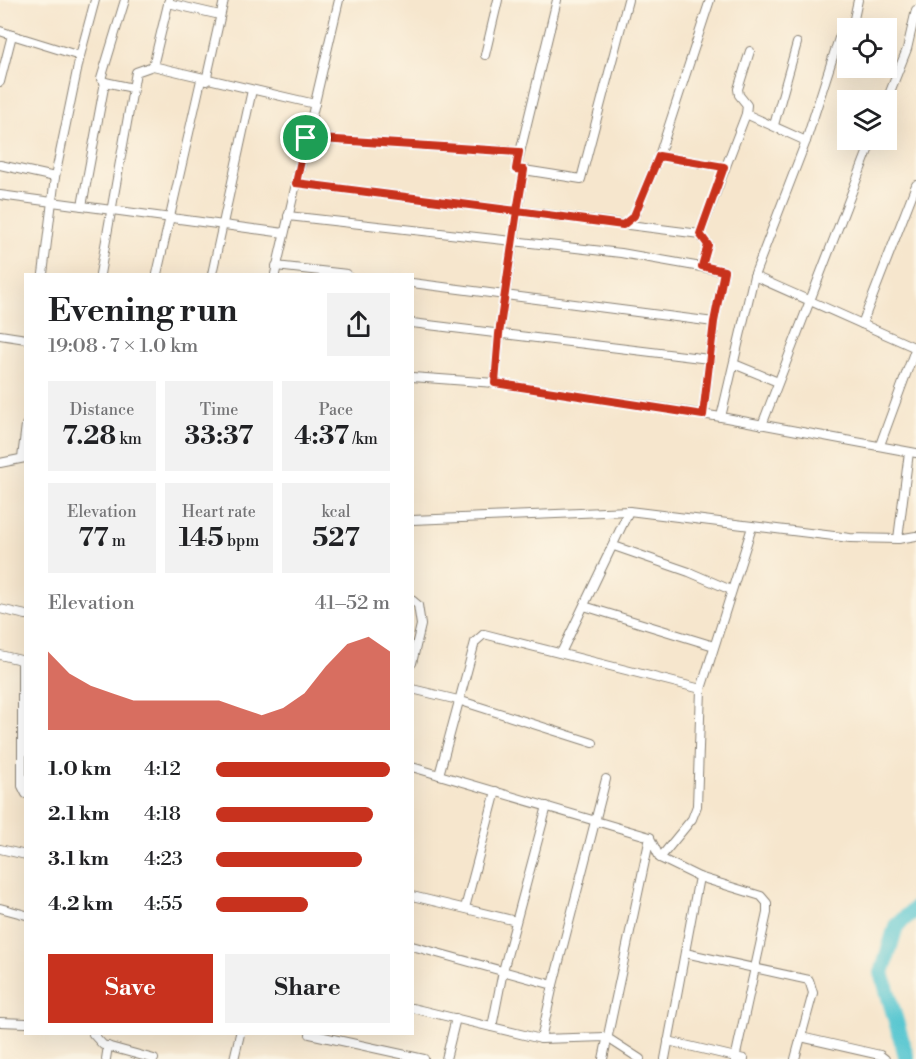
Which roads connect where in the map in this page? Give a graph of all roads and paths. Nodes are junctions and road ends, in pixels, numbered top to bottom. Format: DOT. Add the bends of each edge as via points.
graph roads {
  1 [pos="95,0"];
  2 [pos="125,0"];
  3 [pos="224,0"];
  4 [pos="339,0"];
  5 [pos="498,0"];
  6 [pos="557,0"];
  7 [pos="628,0"];
  8 [pos="710,0"];
  9 [pos="858,0"];
  10 [pos="168,2"];
  11 [pos="916,10"];
  12 [pos="220,15"];
  13 [pos="854,18"];
  14 [pos="0,30"];
  15 [pos="12,35"];
  16 [pos="797,43"];
  17 [pos="837,44"];
  18 [pos="750,51"];
  19 [pos="485,55"];
  20 [pos="80,56"];
  21 [pos="153,66"];
  22 [pos="204,80"];
  23 [pos="0,82"];
  24 [pos="105,82"];
  25 [pos="133,88"];
  26 [pos="252,90"];
  27 [pos="891,90"];
  28 [pos="315,104"];
  29 [pos="746,114"];
  30 [pos="774,125"];
  31 [pos="306,138"];
  32 [pos="806,141"];
  33 [pos="868,150"];
  34 [pos="519,152"];
  35 [pos="659,156"];
  36 [pos="0,165"];
  37 [pos="724,167"];
  38 [pos="524,170"];
  39 [pos="56,177"];
  40 [pos="296,183"];
  41 [pos="916,185"];
  42 [pos="0,195"];
  43 [pos="53,202"];
  44 [pos="82,206"];
  45 [pos="109,210"];
  46 [pos="517,211"];
  47 [pos="288,216"];
  48 [pos="171,218"];
  49 [pos="223,225"];
  50 [pos="623,225"];
  51 [pos="284,232"];
  52 [pos="700,234"];
  53 [pos="512,242"];
  54 [pos="276,266"];
  55 [pos="702,266"];
  56 [pos="43,273"];
  57 [pos="100,273"];
  58 [pos="157,273"];
  59 [pos="212,273"];
  60 [pos="274,273"];
  61 [pos="338,273"];
  62 [pos="754,276"];
  63 [pos="414,283"];
  64 [pos="505,293"];
  65 [pos="810,301"];
  66 [pos="714,322"];
  67 [pos="414,323"];
  68 [pos="862,324"];
  69 [pos="499,334"];
  70 [pos="0,335"];
  71 [pos="24,339"];
  72 [pos="916,348"];
  73 [pos="709,359"];
  74 [pos="734,364"];
  75 [pos="414,377"];
  76 [pos="778,382"];
  77 [pos="495,383"];
  78 [pos="703,415"];
  79 [pos="721,417"];
  80 [pos="762,425"];
  81 [pos="880,445"];
  82 [pos="913,452"];
  83 [pos="24,458"];
  84 [pos="0,463"];
  85 [pos="629,511"];
  86 [pos="414,520"];
  87 [pos="752,527"];
  88 [pos="916,536"];
  89 [pos="898,539"];
  90 [pos="614,546"];
  91 [pos="731,590"];
  92 [pos="414,602"];
  93 [pos="584,606"];
  94 [pos="0,609"];
  95 [pos="24,615"];
  96 [pos="417,624"];
  97 [pos="714,646"];
  98 [pos="414,647"];
  99 [pos="561,654"];
  100 [pos="0,655"];
  101 [pos="24,661"];
  102 [pos="414,689"];
  103 [pos="701,689"];
  104 [pos="458,700"];
  105 [pos="24,724"];
  106 [pos="593,743"];
  107 [pos="414,768"];
  108 [pos="439,775"];
  109 [pos="606,779"];
  110 [pos="24,790"];
  111 [pos="496,791"];
  112 [pos="547,806"];
  113 [pos="595,820"];
  114 [pos="650,837"];
  115 [pos="0,849"];
  116 [pos="24,855"];
  117 [pos="660,858"];
  118 [pos="699,877"];
  119 [pos="414,896"];
  120 [pos="0,908"];
  121 [pos="465,908"];
  122 [pos="24,914"];
  123 [pos="516,921"];
  124 [pos="414,947"];
  125 [pos="685,953"];
  126 [pos="755,967"];
  127 [pos="503,971"];
  128 [pos="553,985"];
  129 [pos="414,1008"];
  130 [pos="456,1018"];
  131 [pos="0,1022"];
  132 [pos="24,1023"];
  133 [pos="492,1027"];
  134 [pos="94,1035"];
  135 [pos="240,1035"];
  136 [pos="315,1035"];
  137 [pos="606,1037"];
  138 [pos="801,1037"];
  139 [pos="541,1039"];
  140 [pos="668,1041"];
  141 [pos="108,1046"];
  142 [pos="738,1058"];
  143 [pos="106,1059"];
  144 [pos="154,1059"];
  145 [pos="234,1059"];
  146 [pos="424,1059"];
  147 [pos="446,1059"];
  148 [pos="603,1059"];
  149 [pos="640,1059"];
  150 [pos="665,1059"];
  151 [pos="795,1059"];
  152 [pos="885,1059"];
  1 -- 20 [label="street"];
  2 -- 24 [label="street" via="101,79"];
  3 -- 12 [label="street"];
  4 -- 28 [label="street"];
  5 -- 19 [label="street"];
  6 -- 34 [label="street"];
  7 -- 38 [label="street" via="581,179"];
  8 -- 35 [label="street"];
  9 -- 13 [label="street"];
  10 -- 12 [label="street"];
  10 -- 21 [label="street"];
  11 -- 27 [label="street" via="908,49"];
  12 -- 22 [label="street"];
  14 -- 15 [label="street"];
  15 -- 20 [label="street"];
  15 -- 23 [label="street"];
  16 -- 30 [label="street"];
  17 -- 32 [label="street"];
  18 -- 29 [label="street" via="738,89 747,105"];
  20 -- 39 [label="street"];
  21 -- 22 [label="street"];
  21 -- 25 [label="street" via="136,72"];
  22 -- 26 [label="street"];
  22 -- 48 [label="street"];
  24 -- 25 [label="street"];
  24 -- 44 [label="street"];
  25 -- 45 [label="street"];
  26 -- 28 [label="street"];
  26 -- 49 [label="street"];
  28 -- 31 [label="street"];
  29 -- 30 [label="street"];
  29 -- 37 [label="street"];
  30 -- 32 [label="street"];
  31 -- 34 [label="street"];
  31 -- 40 [label="street"];
  32 -- 62 [label="street"];
  33 -- 65 [label="street"];
  34 -- 38 [label="street" via="516,169"];
  35 -- 37 [label="street"];
  35 -- 50 [label="street" via="638,209"];
  36 -- 39 [label="street"];
  37 -- 52 [label="street"];
  38 -- 46 [label="street"];
  39 -- 43 [label="street"];
  40 -- 46 [label="street"];
  40 -- 47 [label="street"];
  41 -- 68 [label="street"];
  42 -- 43 [label="street"];
  43 -- 44 [label="street"];
  43 -- 56 [label="street"];
  44 -- 45 [label="street"];
  45 -- 48 [label="street"];
  45 -- 57 [label="street"];
  46 -- 50 [label="street"];
  46 -- 53 [label="street"];
  47 -- 51 [label="street"];
  47 -- 53 [label="street"];
  48 -- 49 [label="street"];
  48 -- 58 [label="street"];
  49 -- 51 [label="street"];
  49 -- 59 [label="street"];
  50 -- 52 [label="street"];
  51 -- 54 [label="street"];
  52 -- 55 [label="street" via="708,245"];
  53 -- 55 [label="street"];
  53 -- 64 [label="street"];
  54 -- 60 [label="street"];
  54 -- 61 [label="street"];
  55 -- 66 [label="street" via="724,271"];
  62 -- 65 [label="street"];
  62 -- 74 [label="street"];
  63 -- 64 [label="street"];
  64 -- 66 [label="street"];
  64 -- 69 [label="street"];
  65 -- 68 [label="street"];
  65 -- 76 [label="street"];
  66 -- 73 [label="street"];
  67 -- 69 [label="street"];
  68 -- 72 [label="street"];
  69 -- 73 [label="street"];
  69 -- 77 [label="street"];
  70 -- 71 [label="street"];
  72 -- 81 [label="street"];
  73 -- 78 [label="street"];
  74 -- 76 [label="street"];
  74 -- 79 [label="street"];
  75 -- 77 [label="street"];
  76 -- 80 [label="street"];
  77 -- 78 [label="street"];
  78 -- 79 [label="street"];
  79 -- 80 [label="street"];
  80 -- 81 [label="street"];
  81 -- 82 [label="street"];
  82 -- 89 [label="street"];
  83 -- 84 [label="street"];
  85 -- 86 [label="street"];
  85 -- 87 [label="street"];
  85 -- 90 [label="street"];
  87 -- 89 [label="street" via="849,538"];
  87 -- 91 [label="street"];
  88 -- 89 [label="street"];
  90 -- 91 [label="street"];
  90 -- 93 [label="street"];
  91 -- 97 [label="street"];
  92 -- 96 [label="street" via="418,605"];
  93 -- 97 [label="street"];
  93 -- 99 [label="street"];
  94 -- 95 [label="street"];
  96 -- 98 [label="street"];
  97 -- 103 [label="street"];
  99 -- 103 [label="street"];
  99 -- 104 [label="street" via="484,634 475,642"];
  100 -- 101 [label="street"];
  101 -- 105 [label="street"];
  102 -- 104 [label="street"];
  103 -- 117 [label="street" via="697,806 692,819"];
  104 -- 106 [label="street"];
  104 -- 108 [label="street"];
  105 -- 110 [label="street"];
  107 -- 108 [label="street"];
  108 -- 111 [label="street"];
  109 -- 113 [label="street"];
  111 -- 112 [label="street"];
  111 -- 121 [label="street"];
  112 -- 113 [label="street"];
  112 -- 123 [label="street"];
  113 -- 114 [label="street"];
  113 -- 128 [label="street"];
  114 -- 117 [label="street"];
  114 -- 137 [label="street"];
  115 -- 116 [label="street"];
  117 -- 118 [label="street"];
  118 -- 125 [label="street"];
  118 -- 126 [label="street" via="765,899 767,913"];
  119 -- 121 [label="street"];
  120 -- 122 [label="street"];
  121 -- 123 [label="street"];
  123 -- 127 [label="street"];
  124 -- 127 [label="street"];
  125 -- 126 [label="street"];
  125 -- 140 [label="street"];
  126 -- 138 [label="street" via="804,977 811,983 813,993"];
  126 -- 142 [label="street"];
  127 -- 128 [label="street"];
  127 -- 133 [label="street"];
  128 -- 139 [label="street"];
  129 -- 130 [label="street"];
  130 -- 133 [label="street"];
  130 -- 147 [label="street"];
  131 -- 132 [label="street"];
  133 -- 139 [label="street"];
  134 -- 141 [label="street"];
  135 -- 145 [label="street"];
  136 -- 146 [label="street"];
  137 -- 139 [label="street"];
  137 -- 148 [label="street"];
  137 -- 149 [label="street"];
  138 -- 151 [label="street"];
  138 -- 152 [label="street"];
  140 -- 142 [label="street"];
  140 -- 150 [label="street"];
  141 -- 143 [label="street"];
  141 -- 144 [label="street"];
}
